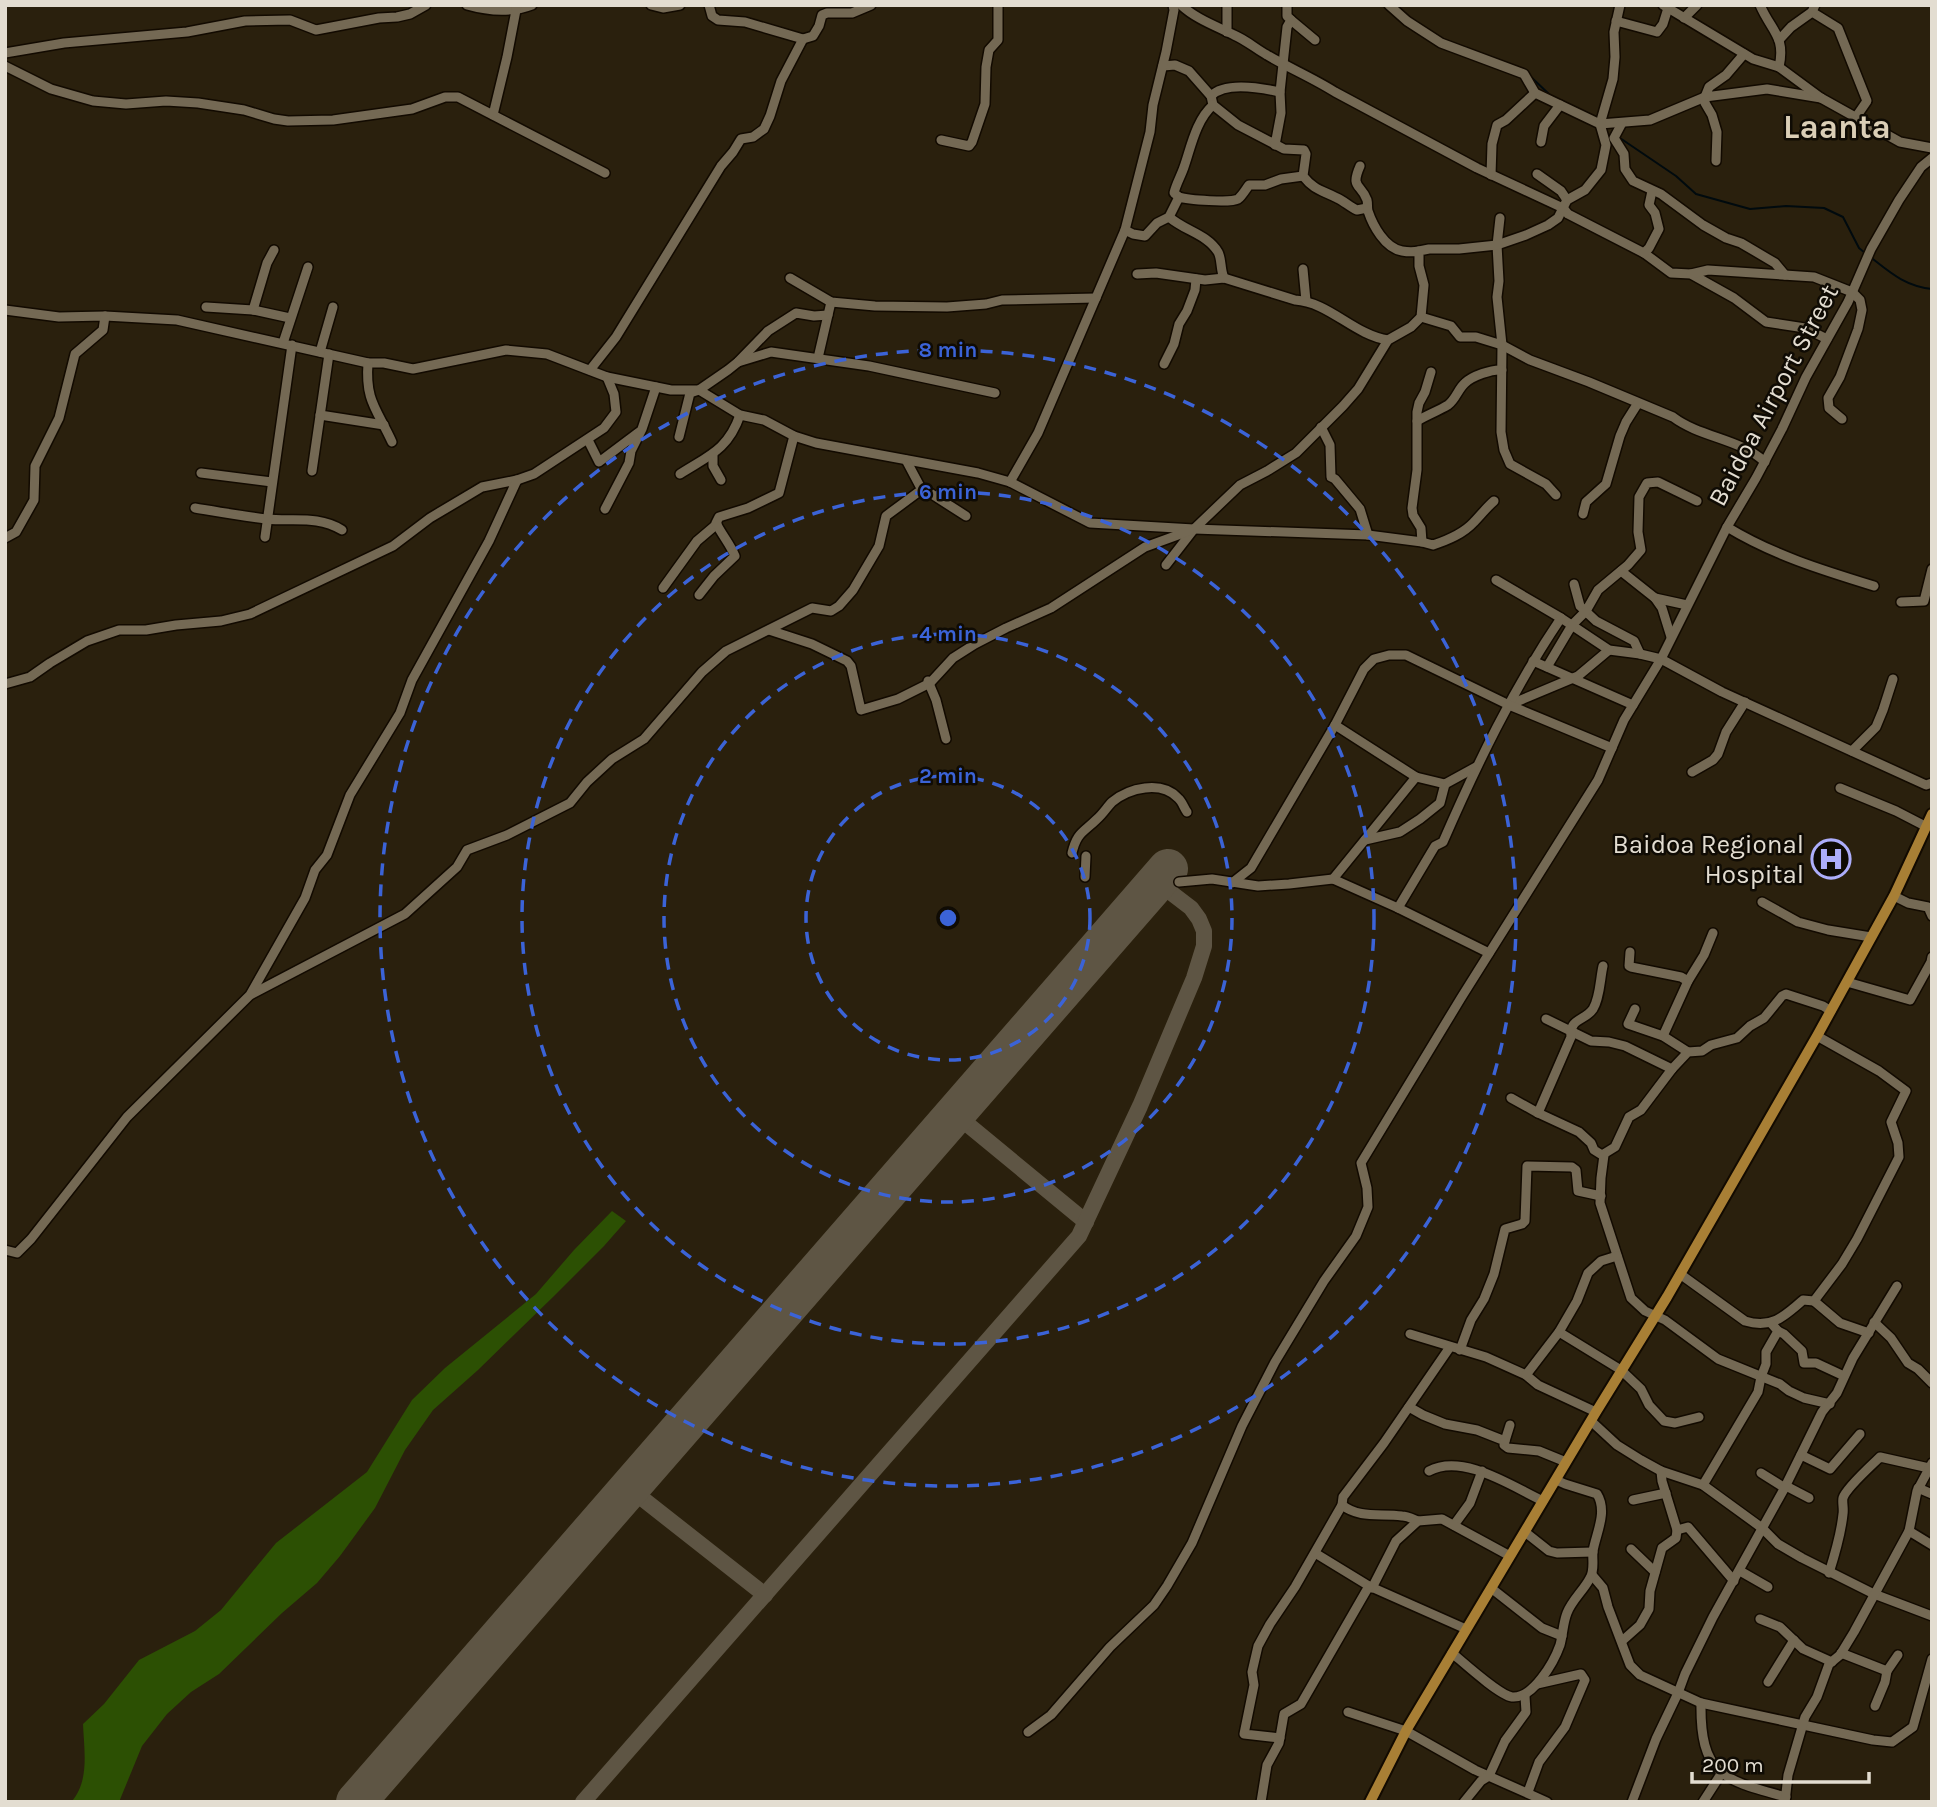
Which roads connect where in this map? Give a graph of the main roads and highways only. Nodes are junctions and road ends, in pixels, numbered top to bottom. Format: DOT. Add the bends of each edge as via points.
graph roads {
  1 [pos="1932,814"];
  2 [pos="1370,1802"];
  1 -- 2 [label="main road" via="1818,1036 1406,1731"];
}
